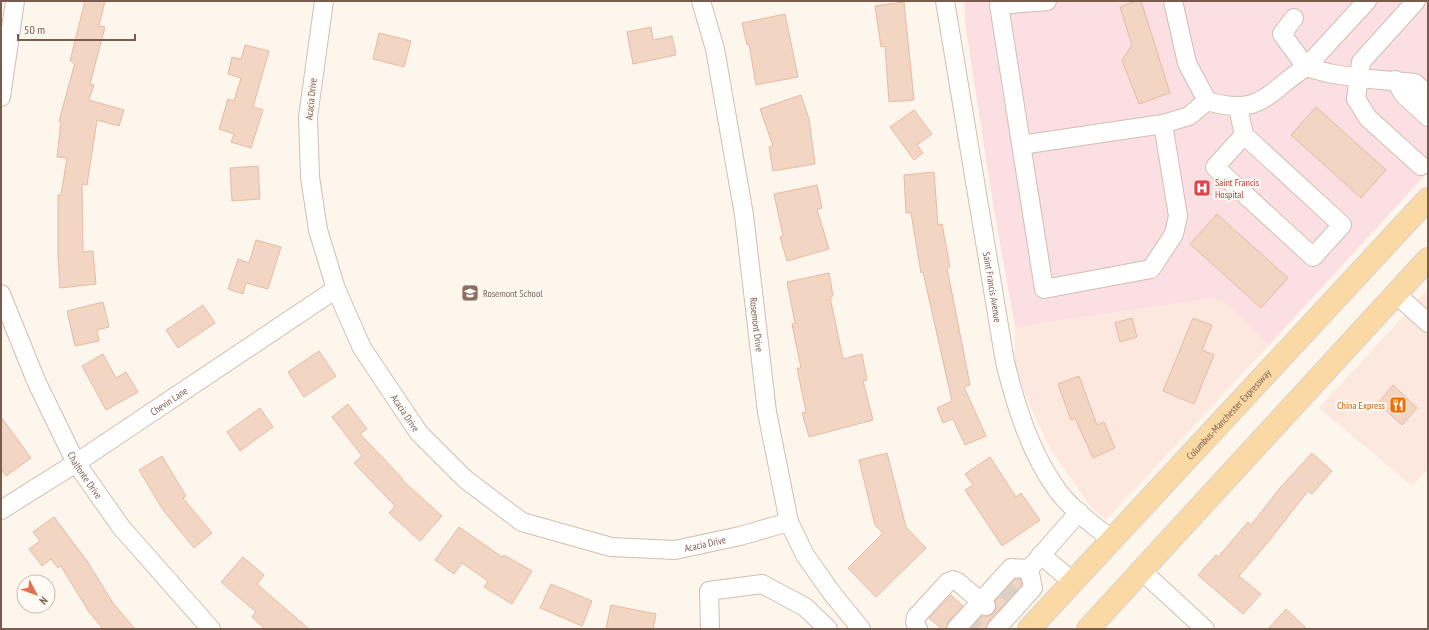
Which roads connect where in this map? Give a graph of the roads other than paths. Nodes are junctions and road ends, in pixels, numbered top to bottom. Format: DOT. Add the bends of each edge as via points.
graph roads {
  1 [pos="15,1"];
  2 [pos="324,1"];
  3 [pos="701,1"];
  4 [pos="944,1"];
  5 [pos="1047,1"];
  6 [pos="1173,1"];
  7 [pos="1367,1"];
  8 [pos="1416,1"];
  9 [pos="1294,18"];
  10 [pos="1306,67"];
  11 [pos="1359,78"];
  12 [pos="1395,80"];
  13 [pos="1428,95"];
  14 [pos="1,97"];
  15 [pos="1207,101"];
  16 [pos="1238,107"];
  17 [pos="1428,117"];
  18 [pos="1163,124"];
  19 [pos="1244,135"];
  20 [pos="1021,145"];
  21 [pos="1421,166"];
  22 [pos="1428,199"];
  23 [pos="1428,260"];
  24 [pos="336,289"];
  25 [pos="1,294"];
  26 [pos="1396,294"];
  27 [pos="1428,323"];
  28 [pos="76,463"];
  29 [pos="1,510"];
  30 [pos="1079,512"];
  31 [pos="789,522"];
  32 [pos="1112,540"];
  33 [pos="1041,555"];
  34 [pos="1029,569"];
  35 [pos="1142,571"];
  36 [pos="1073,582"];
  37 [pos="828,588"];
  38 [pos="984,604"];
  39 [pos="805,607"];
  40 [pos="1000,623"];
  41 [pos="964,624"];
  42 [pos="211,629"];
  43 [pos="710,629"];
  44 [pos="828,629"];
  45 [pos="861,629"];
  46 [pos="918,629"];
  47 [pos="1029,629"];
  48 [pos="1088,629"];
  49 [pos="1205,629"];
  1 -- 14 [label="street"];
  2 -- 24 [label="street, Acacia Drive" via="308,117 310,177 318,230"];
  3 -- 31 [label="street, Rosemont Drive" via="715,49 744,215 767,412"];
  4 -- 30 [label="street, Saint Francis Avenue" via="1005,362 1017,409 1037,455 1058,491"];
  5 -- 20 [label="street" via="999,5"];
  6 -- 15 [label="street" via="1187,63"];
  7 -- 10 [label="street"];
  8 -- 11 [label="street" via="1361,62"];
  9 -- 10 [label="street" via="1282,34"];
  10 -- 11 [label="street"];
  10 -- 16 [label="street" via="1267,98 1247,107"];
  11 -- 12 [label="street"];
  11 -- 21 [label="street" via="1356,99 1368,118"];
  12 -- 13 [label="street" via="1415,84"];
  12 -- 17 [label="street" via="1404,95"];
  15 -- 16 [label="street" via="1227,107"];
  15 -- 18 [label="street" via="1189,116"];
  16 -- 19 [label="street"];
  18 -- 20 [label="street"];
  18 -- 20 [label="street" via="1178,216 1174,234 1151,269 1044,289"];
  19 -- 19 [label="street" via="1215,167 1313,257 1342,225"];
  22 -- 32 [label="main road, Columbus-Manchester Expressway"];
  23 -- 26 [label="main road"];
  24 -- 28 [label="street, Chevin Lane"];
  24 -- 31 [label="street, Acacia Drive" via="362,348 419,432 465,479 522,522 611,547 674,550 740,536"];
  25 -- 28 [label="street, Chalfonte Drive" via="37,383"];
  26 -- 27 [label="street"];
  26 -- 35 [label="main road"];
  28 -- 29 [label="street, Chevin Lane"];
  28 -- 42 [label="street, Chalfonte Drive" via="122,527"];
  30 -- 32 [label="street, Saint Francis Avenue"];
  30 -- 33 [label="street"];
  31 -- 37 [label="street, Rosemont Drive" via="805,555"];
  32 -- 36 [label="main road, Columbus-Manchester Expressway"];
  33 -- 34 [label="street"];
  33 -- 36 [label="street"];
  34 -- 38 [label="street" via="1011,568"];
  34 -- 40 [label="street" via="1033,588"];
  35 -- 48 [label="main road"];
  35 -- 49 [label="street"];
  36 -- 47 [label="main road, Columbus-Manchester Expressway"];
  37 -- 39 [label="street"];
  37 -- 45 [label="street, Rosemont Drive"];
  38 -- 41 [label="street"];
  38 -- 46 [label="street" via="953,580 948,582 916,617 914,622"];
  39 -- 43 [label="street" via="762,584 709,591"];
  39 -- 44 [label="street"];
}
